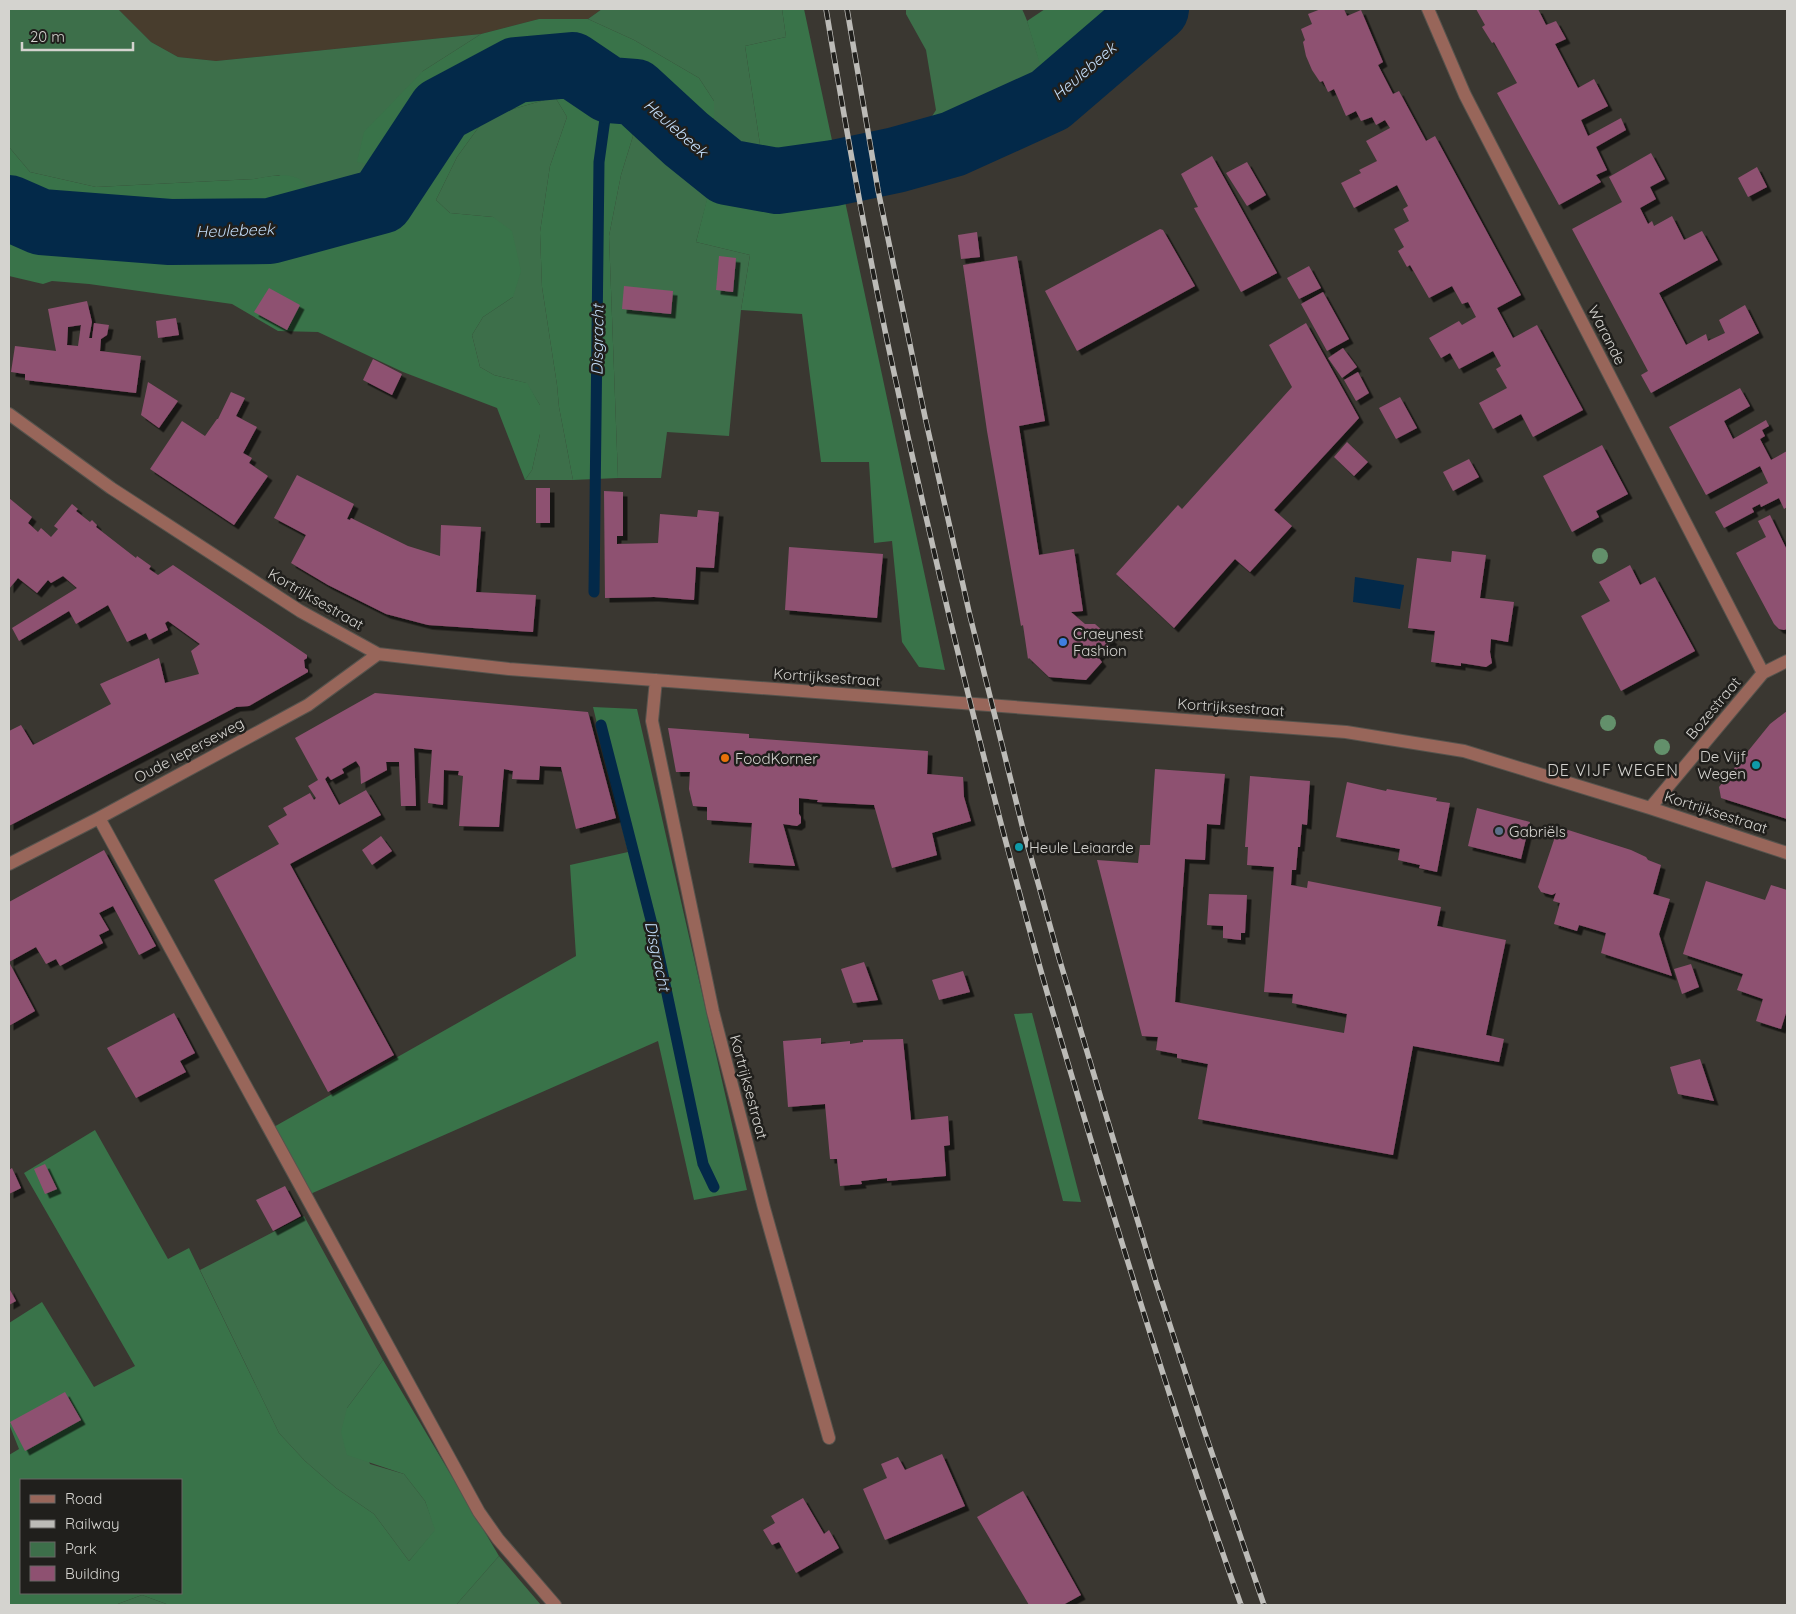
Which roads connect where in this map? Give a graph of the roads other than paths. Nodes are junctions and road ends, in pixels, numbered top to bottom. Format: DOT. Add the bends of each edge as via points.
graph roads {
  1 [pos="1428,9"];
  2 [pos="9,414"];
  3 [pos="378,654"];
  4 [pos="1787,661"];
  5 [pos="1763,673"];
  6 [pos="656,680"];
  7 [pos="1650,808"];
  8 [pos="99,818"];
  9 [pos="1787,852"];
  10 [pos="9,864"];
  11 [pos="829,1438"];
  12 [pos="555,1605"];
  1 -- 5 [label="street, Warande" via="1464,95"];
  2 -- 3 [label="street, Kortrijksestraat" via="111,488 300,611"];
  3 -- 6 [label="street, Kortrijksestraat" via="509,669"];
  3 -- 8 [label="street, Oude Ieperseweg" via="308,705"];
  4 -- 5 [label="street, Bozestraat"];
  5 -- 7 [label="street, Bozestraat"];
  6 -- 7 [label="street, Kortrijksestraat" via="1346,732 1464,751"];
  6 -- 11 [label="street, Kortrijksestraat" via="652,721 713,1012"];
  7 -- 9 [label="street, Kortrijksestraat"];
  8 -- 10 [label="street, Oude Ieperseweg"];
  8 -- 12 [label="street" via="479,1512"];
}
